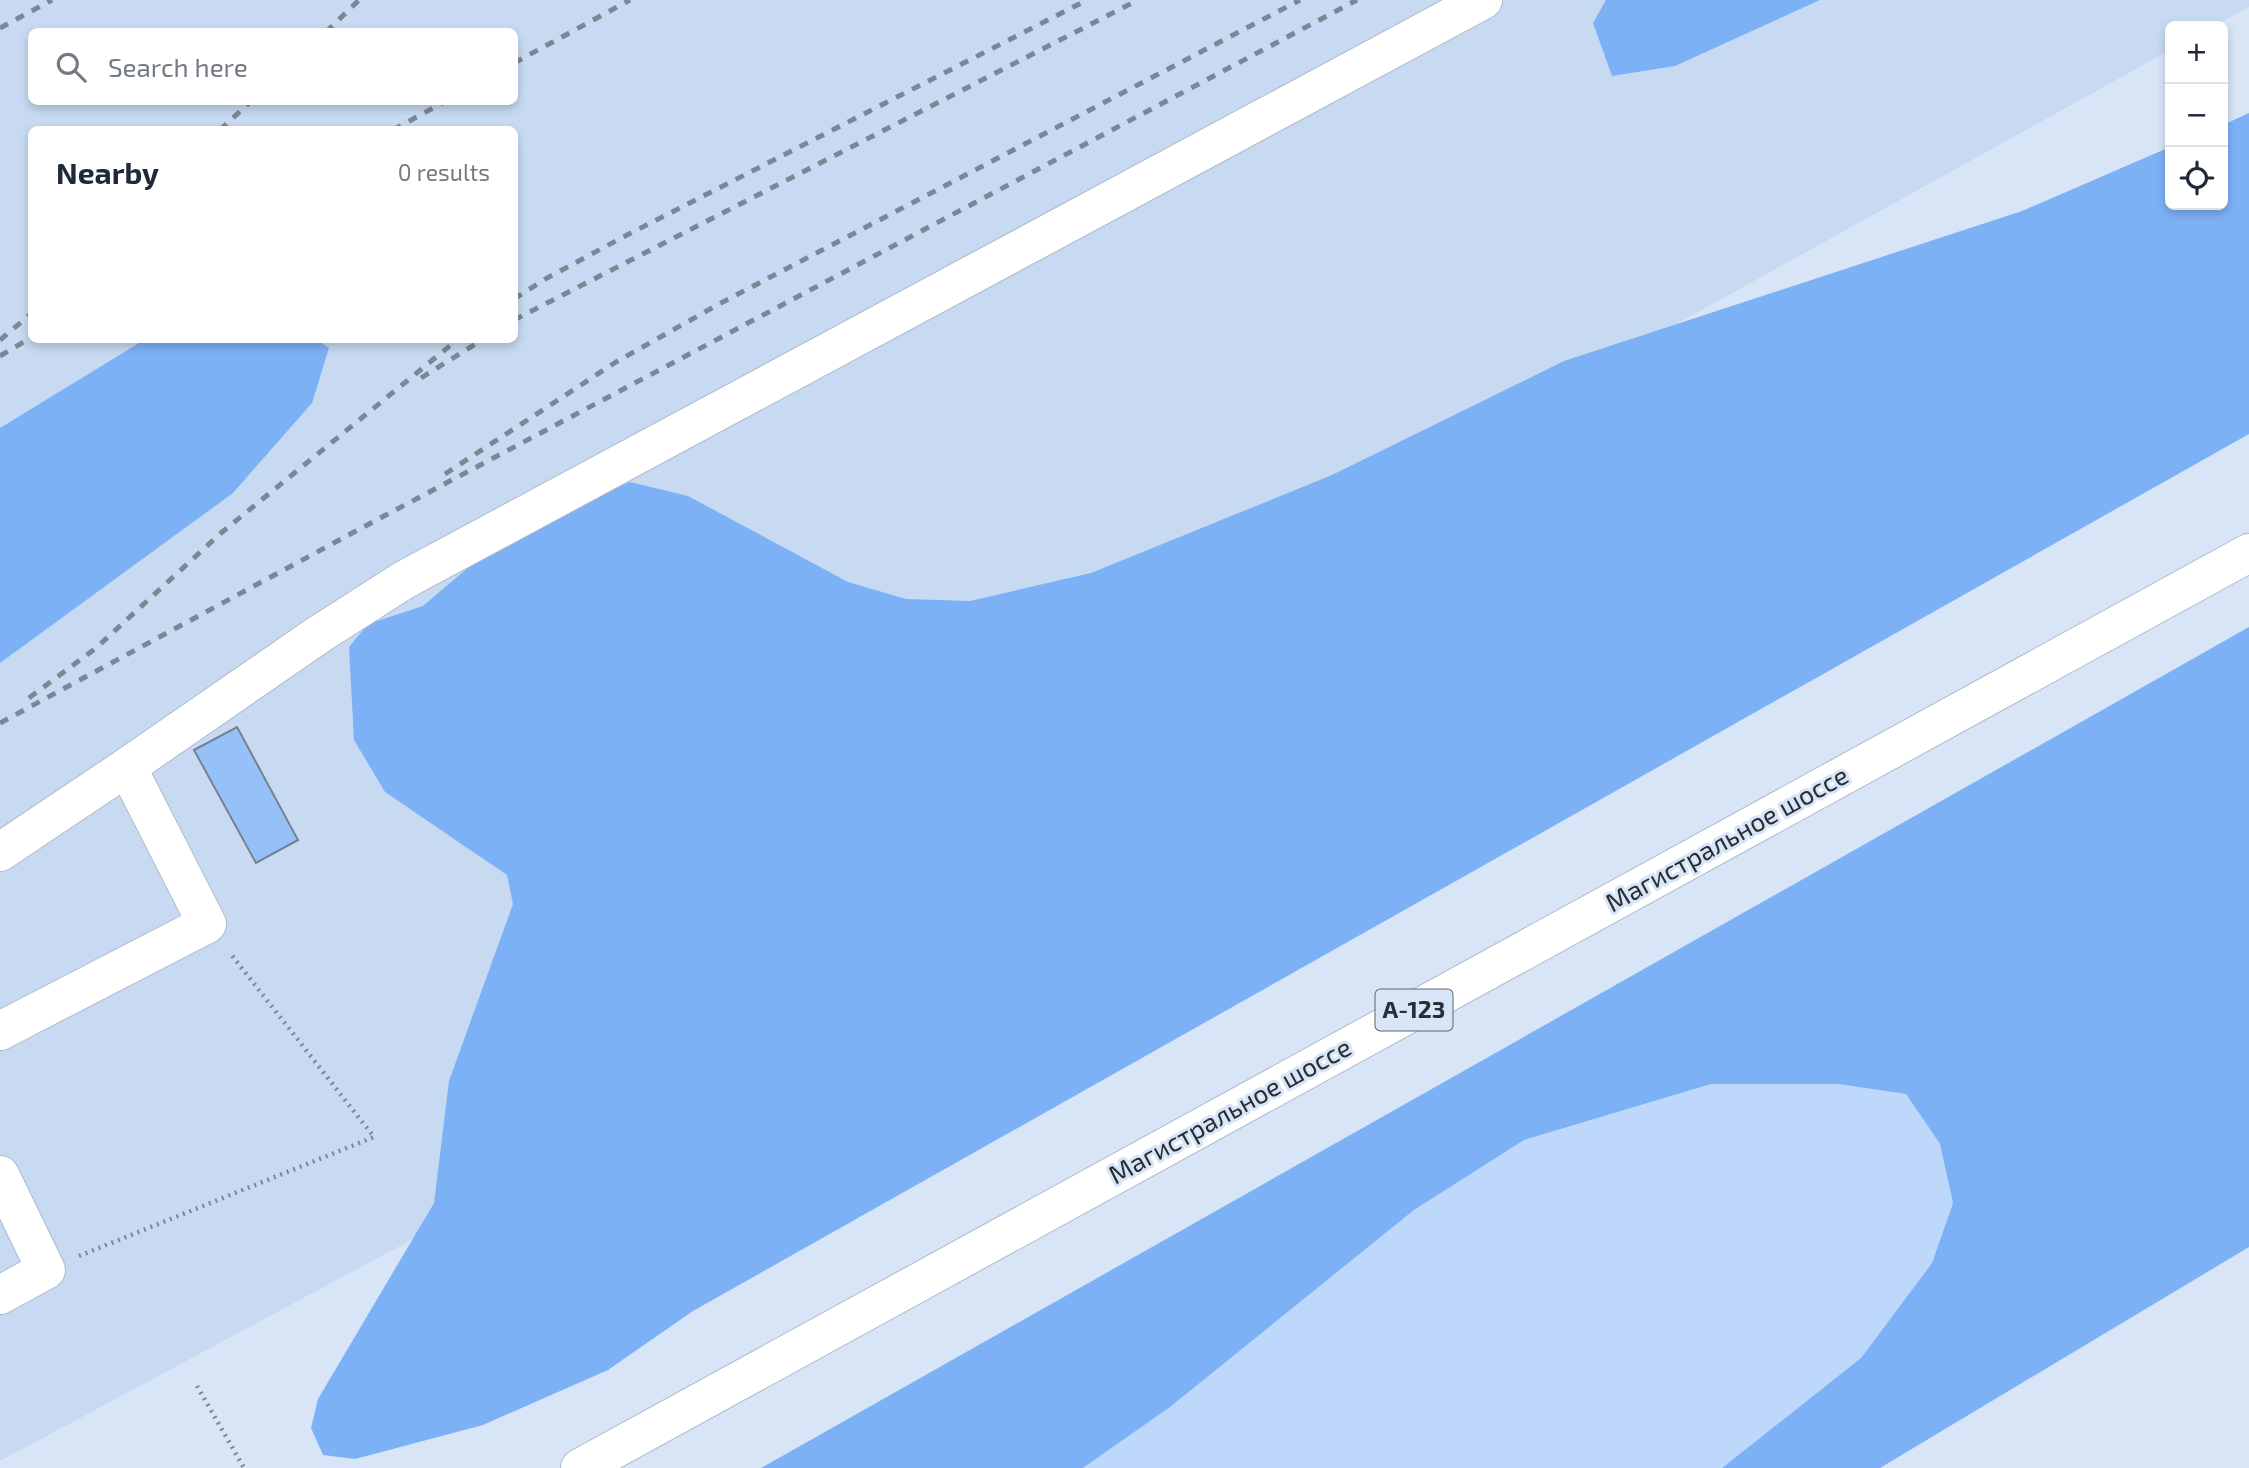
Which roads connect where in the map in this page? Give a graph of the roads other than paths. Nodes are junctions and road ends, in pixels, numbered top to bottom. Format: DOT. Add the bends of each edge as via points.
graph roads {
  1 [pos="1483,0"];
  2 [pos="2249,553"];
  3 [pos="127,767"];
  4 [pos="0,852"];
  5 [pos="0,1031"];
  6 [pos="0,1175"];
  7 [pos="0,1295"];
  8 [pos="580,1468"];
  1 -- 3 [label="main road" via="404,580"];
  2 -- 8 [label="main road, Магистральное шоссе / А-123"];
  3 -- 4 [label="main road"];
  3 -- 5 [label="main road" via="207,923"];
  6 -- 7 [label="main road" via="46,1270"];
}
